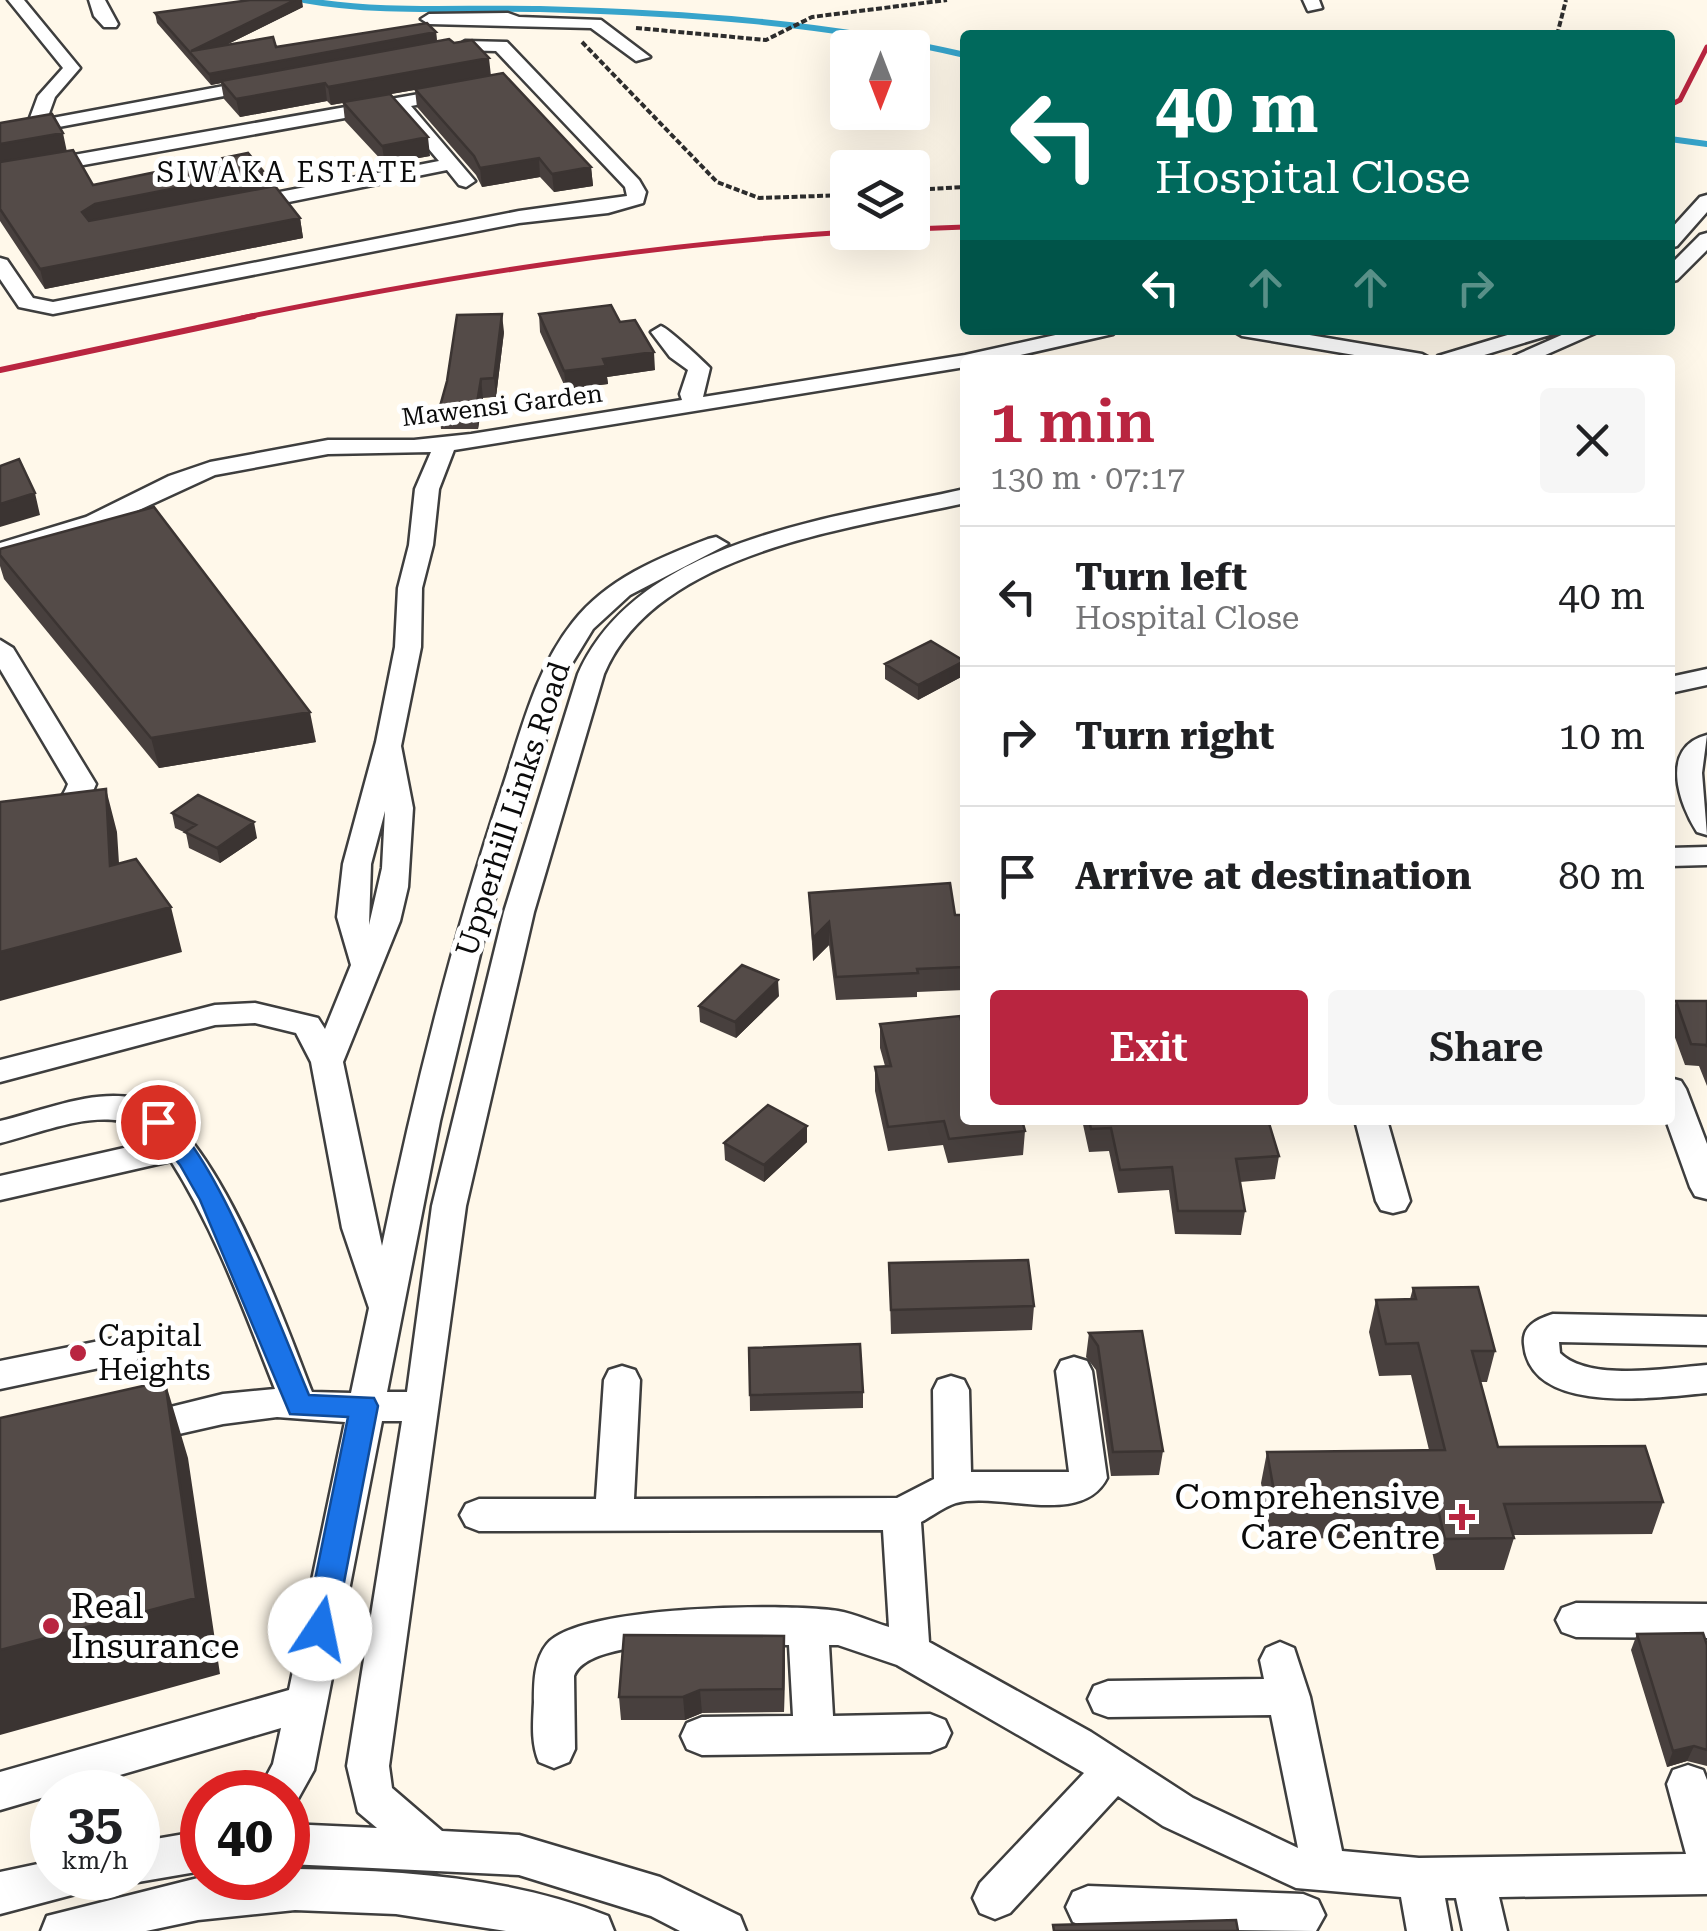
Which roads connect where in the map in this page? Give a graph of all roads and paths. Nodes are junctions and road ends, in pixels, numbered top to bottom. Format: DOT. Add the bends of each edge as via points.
graph roads {
  1 [pos="14,0"];
  2 [pos="97,0"];
  3 [pos="946,0"];
  4 [pos="1566,0"];
  5 [pos="0,1"];
  6 [pos="429,19"];
  7 [pos="516,22"];
  8 [pos="110,24"];
  9 [pos="598,25"];
  10 [pos="1557,30"];
  11 [pos="642,57"];
  12 [pos="282,80"];
  13 [pos="474,89"];
  14 [pos="399,103"];
  15 [pos="35,126"];
  16 [pos="0,133"];
  17 [pos="87,159"];
  18 [pos="452,164"];
  19 [pos="0,174"];
  20 [pos="104,181"];
  21 [pos="466,181"];
  22 [pos="960,187"];
  23 [pos="930,189"];
  24 [pos="830,195"];
  25 [pos="1707,201"];
  26 [pos="217,210"];
  27 [pos="1675,236"];
  28 [pos="1707,239"];
  29 [pos="0,264"];
  30 [pos="1675,271"];
  31 [pos="661,332"];
  32 [pos="1083,335"];
  33 [pos="1264,335"];
  34 [pos="1529,335"];
  35 [pos="1581,335"];
  36 [pos="1269,336"];
  37 [pos="990,355"];
  38 [pos="1282,355"];
  39 [pos="1314,355"];
  40 [pos="1390,355"];
  41 [pos="1462,355"];
  42 [pos="1529,355"];
  43 [pos="960,361"];
  44 [pos="696,408"];
  45 [pos="445,444"];
  46 [pos="960,479"];
  47 [pos="960,497"];
  48 [pos="0,551"];
  49 [pos="0,648"];
  50 [pos="1707,677"];
  51 [pos="1675,684"];
  52 [pos="1707,743"];
  53 [pos="1697,778"];
  54 [pos="1707,826"];
  55 [pos="0,835"];
  56 [pos="1707,856"];
  57 [pos="1675,858"];
  58 [pos="327,1062"];
  59 [pos="0,1071"];
  60 [pos="1675,1107"];
  61 [pos="1372,1125"];
  62 [pos="0,1132"];
  63 [pos="180,1148"];
  64 [pos="1707,1187"];
  65 [pos="0,1188"];
  66 [pos="1394,1200"];
  67 [pos="385,1305"];
  68 [pos="1707,1331"];
  69 [pos="124,1350"];
  70 [pos="1074,1371"];
  71 [pos="0,1375"];
  72 [pos="1707,1379"];
  73 [pos="622,1380"];
  74 [pos="951,1390"];
  75 [pos="300,1406"];
  76 [pos="364,1406"];
  77 [pos="423,1406"];
  78 [pos="111,1434"];
  79 [pos="953,1486"];
  80 [pos="901,1514"];
  81 [pos="479,1515"];
  82 [pos="614,1516"];
  83 [pos="1576,1620"];
  84 [pos="1707,1622"];
  85 [pos="808,1627"];
  86 [pos="910,1652"];
  87 [pos="1108,1699"];
  88 [pos="306,1703"];
  89 [pos="930,1733"];
  90 [pos="814,1734"];
  91 [pos="702,1736"];
  92 [pos="554,1749"];
  93 [pos="293,1770"];
  94 [pos="1114,1770"];
  95 [pos="1688,1784"];
  96 [pos="0,1790"];
  97 [pos="310,1845"];
  98 [pos="430,1848"];
  99 [pos="1707,1853"];
  100 [pos="1311,1870"];
  101 [pos="1707,1874"];
  102 [pos="1420,1878"];
  103 [pos="1473,1878"];
  104 [pos="30,1886"];
  105 [pos="0,1893"];
  106 [pos="996,1898"];
  107 [pos="1088,1908"];
  108 [pos="1304,1923"];
  109 [pos="63,1931"];
  110 [pos="592,1931"];
  111 [pos="724,1931"];
  112 [pos="1430,1931"];
  113 [pos="1486,1931"];
  1 -- 5 [label="street"];
  1 -- 15 [label="street" via="72,68 47,96"];
  2 -- 8 [label="street"];
  3 -- 9 [label="path" via="806,20 766,40"];
  4 -- 10 [label="path"];
  6 -- 7 [label="street"];
  7 -- 9 [label="street"];
  7 -- 29 [label="street" via="459,47 502,46 520,80 632,184 636,199 53,308 26,303"];
  9 -- 11 [label="street"];
  9 -- 24 [label="path" via="568,22 717,182 759,198"];
  12 -- 15 [label="street"];
  13 -- 14 [label="street"];
  14 -- 17 [label="street"];
  14 -- 18 [label="street"];
  15 -- 16 [label="street"];
  17 -- 19 [label="street"];
  17 -- 20 [label="street"];
  18 -- 21 [label="street"];
  18 -- 26 [label="street"];
  22 -- 23 [label="path"];
  25 -- 27 [label="street"];
  28 -- 30 [label="street"];
  31 -- 44 [label="street" via="699,368 691,394"];
  32 -- 37 [label="street, Mawensi Garden"];
  33 -- 36 [label="street"];
  34 -- 41 [label="street"];
  35 -- 42 [label="street"];
  36 -- 38 [label="street"];
  36 -- 39 [label="street"];
  36 -- 40 [label="street"];
  43 -- 44 [label="street, Mawensi Garden"];
  44 -- 45 [label="street, Mawensi Garden"];
  45 -- 48 [label="street, Mawensi Garden" via="328,446 210,470 94,522"];
  45 -- 58 [label="street" via="427,489 389,742 399,786 390,908"];
  46 -- 67 [label="street, Upperhill Links Road" via="768,524 673,560 595,608 568,642 474,916"];
  47 -- 77 [label="street, Upperhill Links Road" via="771,542 696,571 644,604 608,638 578,707 476,1083 449,1206"];
  49 -- 55 [label="street" via="82,784 56,818"];
  50 -- 51 [label="street"];
  52 -- 53 [label="street" via="1692,756"];
  53 -- 54 [label="street"];
  56 -- 57 [label="street"];
  58 -- 59 [label="street" via="307,1025 255,1013 172,1023"];
  58 -- 67 [label="street" via="359,1228"];
  60 -- 64 [label="street"];
  61 -- 66 [label="street"];
  62 -- 63 [label="street" via="88,1112 136,1109"];
  63 -- 65 [label="street"];
  63 -- 75 [label="street" via="212,1200"];
  67 -- 76 [label="street, Upperhill Links Road"];
  68 -- 72 [label="street" via="1553,1328 1540,1344 1552,1367 1580,1383"];
  69 -- 71 [label="street"];
  70 -- 79 [label="street" via="1088,1478 1068,1488"];
  73 -- 82 [label="street"];
  74 -- 79 [label="street"];
  75 -- 76 [label="street"];
  75 -- 78 [label="street" via="223,1410"];
  76 -- 77 [label="street"];
  76 -- 88 [label="street, Upperhill Links Road"];
  77 -- 98 [label="street, Upperhill Links Road" via="368,1766 373,1798"];
  79 -- 80 [label="street"];
  80 -- 82 [label="street"];
  80 -- 86 [label="street"];
  81 -- 82 [label="street"];
  83 -- 84 [label="street"];
  85 -- 86 [label="street" via="865,1634"];
  85 -- 90 [label="street"];
  85 -- 92 [label="street" via="692,1626 577,1644 561,1657 554,1676"];
  86 -- 94 [label="street"];
  87 -- 100 [label="street" via="1285,1679"];
  88 -- 93 [label="street, Upperhill Links Road"];
  88 -- 96 [label="street"];
  89 -- 90 [label="street"];
  90 -- 91 [label="street"];
  94 -- 100 [label="street" via="1178,1812"];
  94 -- 106 [label="street"];
  95 -- 99 [label="street"];
  97 -- 98 [label="street"];
  98 -- 111 [label="street" via="519,1855 660,1898"];
  100 -- 102 [label="street"];
  100 -- 108 [label="street"];
  101 -- 103 [label="street"];
  102 -- 103 [label="street"];
  102 -- 112 [label="street"];
  103 -- 113 [label="street"];
  104 -- 105 [label="street"];
  107 -- 108 [label="street"];
  109 -- 110 [label="street" via="200,1899 313,1891 397,1893 522,1910"];
}
